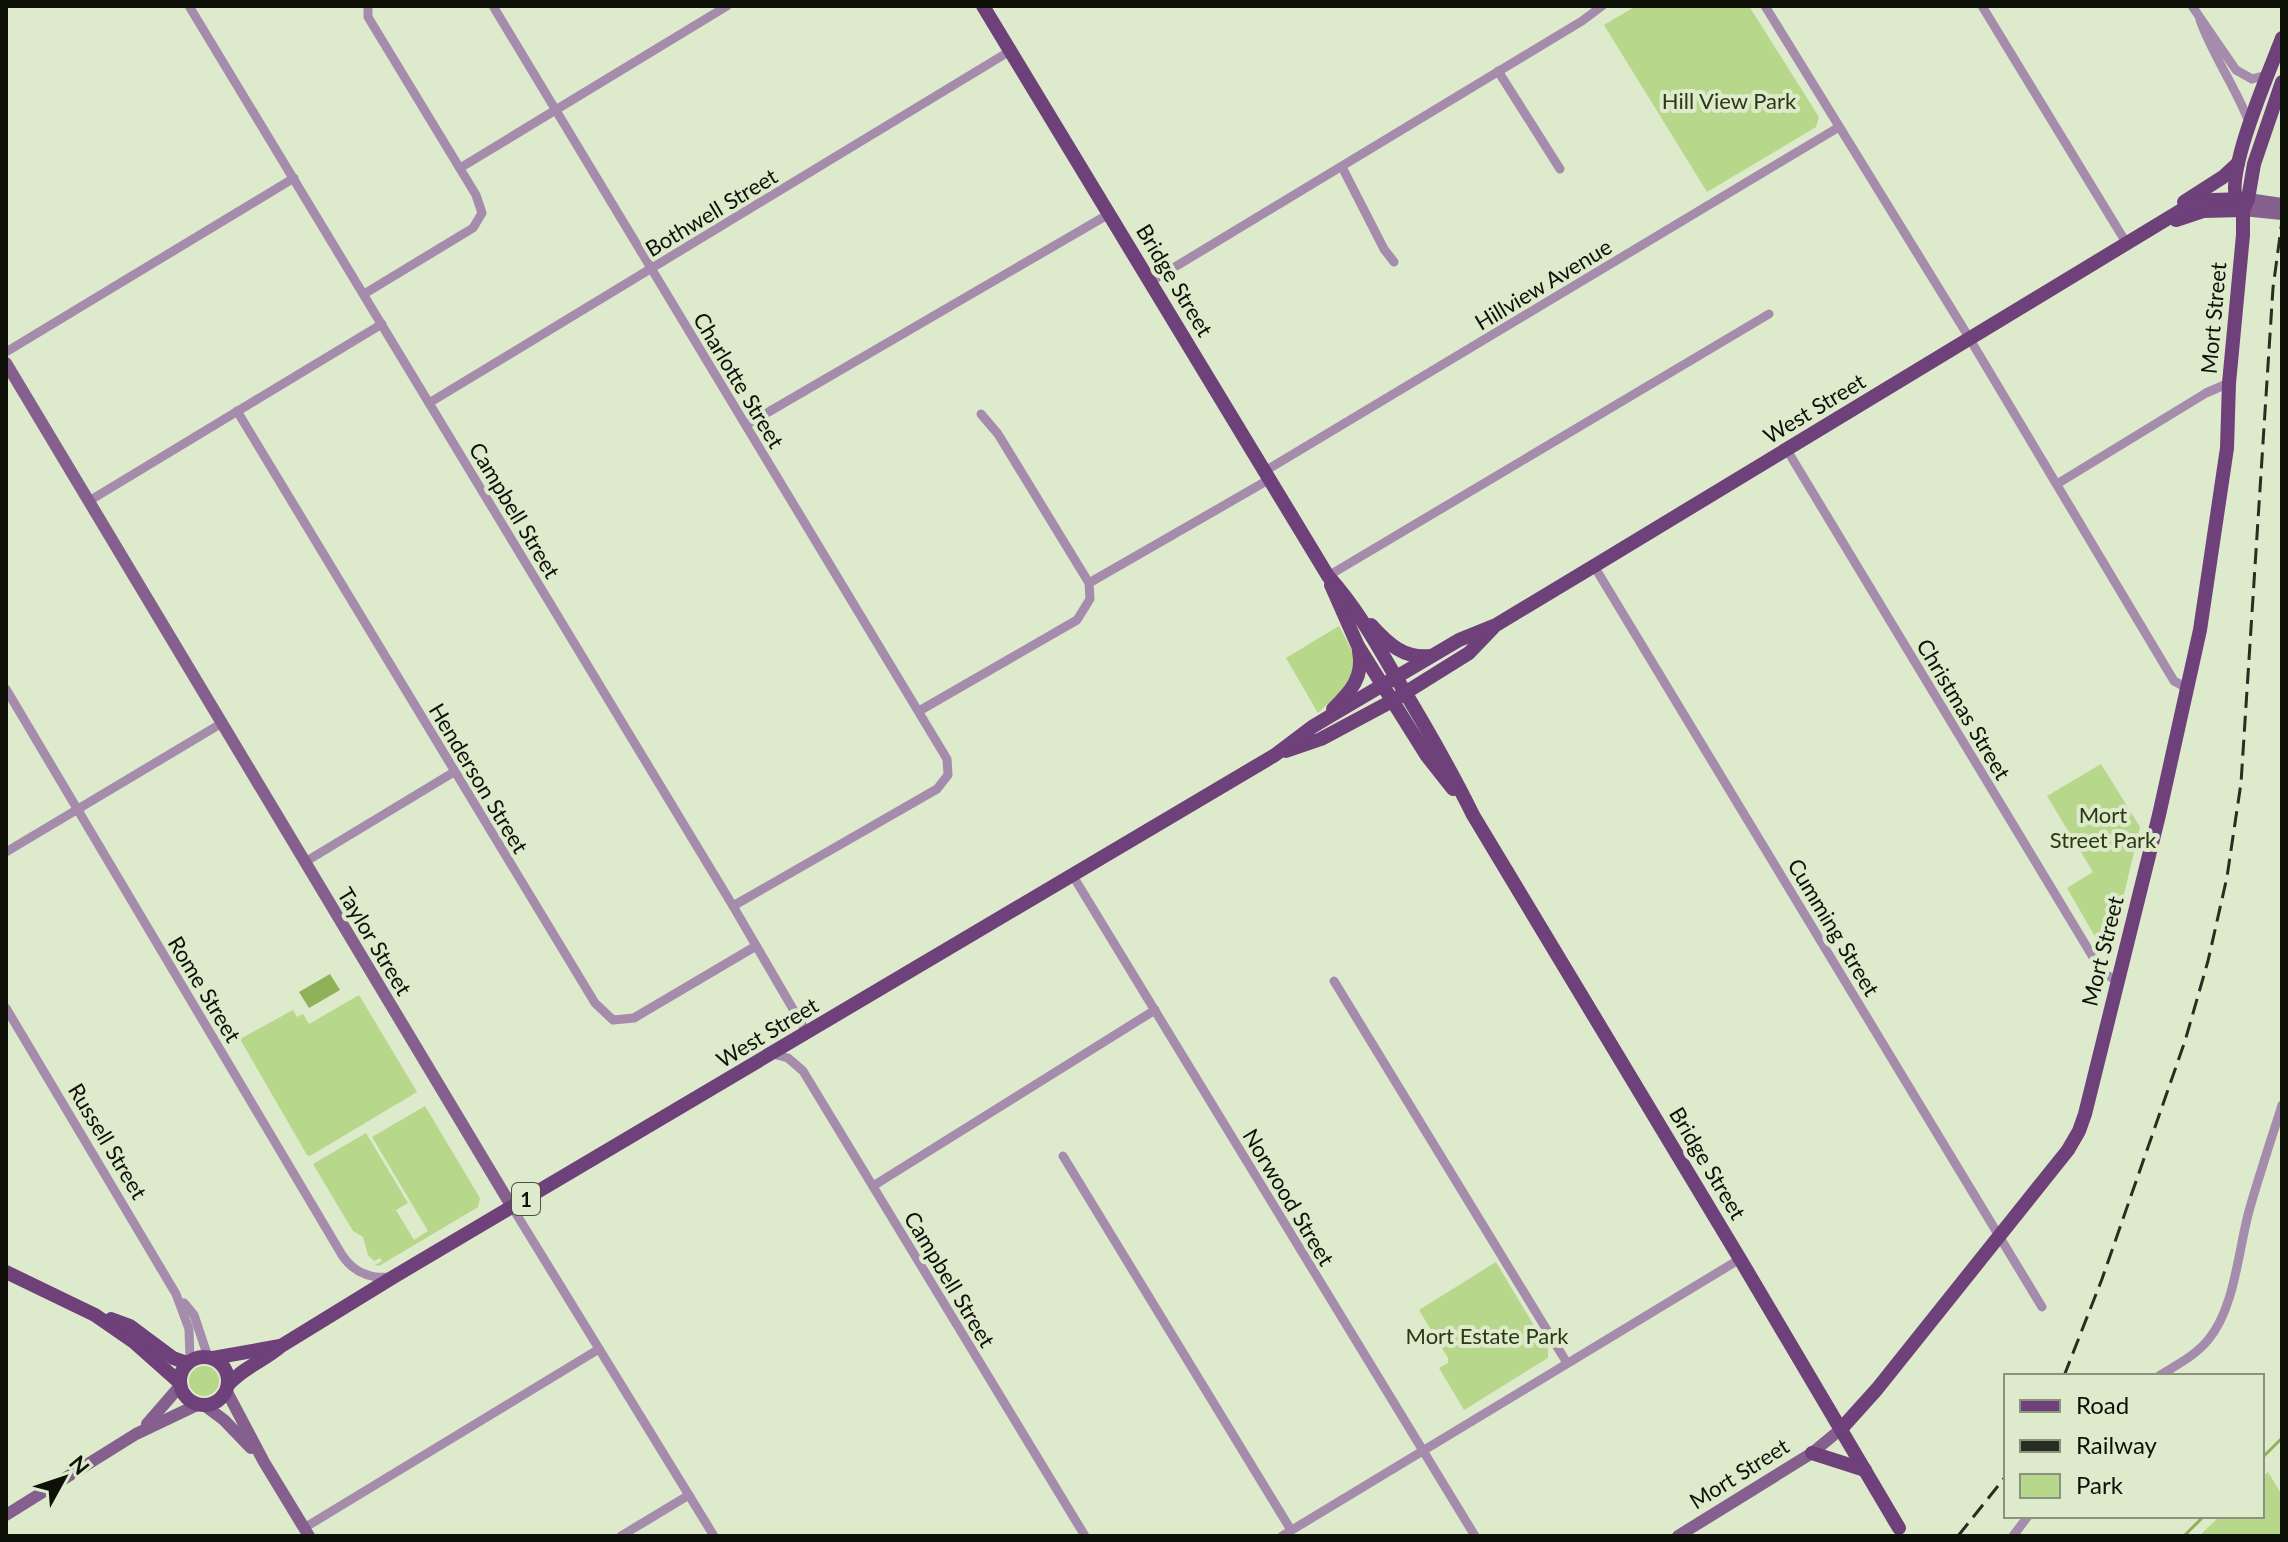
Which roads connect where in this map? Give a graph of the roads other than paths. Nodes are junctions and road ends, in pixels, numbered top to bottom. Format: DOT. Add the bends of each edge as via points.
graph roads {
  1 [pos="189,6"];
  2 [pos="368,6"];
  3 [pos="493,6"];
  4 [pos="727,6"];
  5 [pos="983,6"];
  6 [pos="1765,6"];
  7 [pos="1982,6"];
  8 [pos="2192,6"];
  9 [pos="1597,7"];
  10 [pos="2200,20"];
  11 [pos="2282,38"];
  12 [pos="1010,51"];
  13 [pos="1498,71"];
  14 [pos="2276,78"];
  15 [pos="556,110"];
  16 [pos="2250,124"];
  17 [pos="1839,127"];
  18 [pos="2239,162"];
  19 [pos="1342,167"];
  20 [pos="460,168"];
  21 [pos="1560,169"];
  22 [pos="294,178"];
  23 [pos="2242,202"];
  24 [pos="2282,204"];
  25 [pos="1109,214"];
  26 [pos="2282,214"];
  27 [pos="2170,217"];
  28 [pos="2154,228"];
  29 [pos="2127,244"];
  30 [pos="1394,262"];
  31 [pos="651,269"];
  32 [pos="1150,282"];
  33 [pos="364,294"];
  34 [pos="1769,314"];
  35 [pos="382,324"];
  36 [pos="1970,339"];
  37 [pos="6,352"];
  38 [pos="6,363"];
  39 [pos="2229,383"];
  40 [pos="429,403"];
  41 [pos="237,411"];
  42 [pos="981,414"];
  43 [pos="746,425"];
  44 [pos="1787,450"];
  45 [pos="1268,475"];
  46 [pos="2057,484"];
  47 [pos="89,501"];
  48 [pos="1594,566"];
  49 [pos="1328,576"];
  50 [pos="1089,583"];
  51 [pos="1350,600"];
  52 [pos="1496,625"];
  53 [pos="1358,646"];
  54 [pos="1432,656"];
  55 [pos="1397,677"];
  56 [pos="1383,686"];
  57 [pos="2187,688"];
  58 [pos="6,689"];
  59 [pos="1406,692"];
  60 [pos="1392,701"];
  61 [pos="919,711"];
  62 [pos="222,723"];
  63 [pos="1312,727"];
  64 [pos="1275,755"];
  65 [pos="454,772"];
  66 [pos="77,809"];
  67 [pos="1473,815"];
  68 [pos="6,852"];
  69 [pos="305,862"];
  70 [pos="1073,876"];
  71 [pos="733,906"];
  72 [pos="756,946"];
  73 [pos="1334,981"];
  74 [pos="2117,981"];
  75 [pos="6,1008"];
  76 [pos="1155,1010"];
  77 [pos="807,1033"];
  78 [pos="773,1054"];
  79 [pos="2282,1105"];
  80 [pos="1063,1156"];
  81 [pos="873,1186"];
  82 [pos="512,1207"];
  83 [pos="1999,1237"];
  84 [pos="1740,1259"];
  85 [pos="6,1272"];
  86 [pos="395,1276"];
  87 [pos="176,1294"];
  88 [pos="2042,1307"];
  89 [pos="95,1315"];
  90 [pos="281,1346"];
  91 [pos="599,1349"];
  92 [pos="211,1357"];
  93 [pos="188,1362"];
  94 [pos="1567,1363"];
  95 [pos="2162,1374"];
  96 [pos="180,1384"];
  97 [pos="227,1388"];
  98 [pos="202,1405"];
  99 [pos="1841,1429"];
  100 [pos="136,1434"];
  101 [pos="1422,1450"];
  102 [pos="1812,1453"];
  103 [pos="264,1462"];
  104 [pos="1865,1470"];
  105 [pos="689,1495"];
  106 [pos="6,1515"];
  107 [pos="2026,1518"];
  108 [pos="306,1532"];
  109 [pos="1286,1533"];
  110 [pos="1897,1533"];
  111 [pos="621,1536"];
  112 [pos="714,1536"];
  113 [pos="1085,1536"];
  114 [pos="1475,1536"];
  115 [pos="1678,1536"];
  116 [pos="2013,1536"];
  1 -- 22 [label="street, Campbell Street"];
  2 -- 20 [label="street" via="368,17"];
  3 -- 15 [label="street, Charlotte Street"];
  4 -- 15 [label="street"];
  5 -- 12 [label="main road, Bridge Street"];
  6 -- 17 [label="street"];
  7 -- 29 [label="street"];
  8 -- 10 [label="street"];
  9 -- 13 [label="street"];
  10 -- 14 [label="street" via="2236,70 2252,79"];
  10 -- 16 [label="street"];
  11 -- 14 [label="main road, Mort Street"];
  12 -- 25 [label="main road, Bridge Street"];
  12 -- 31 [label="street, Bothwell Street"];
  13 -- 19 [label="street"];
  13 -- 21 [label="street"];
  14 -- 16 [label="main road, Mort Street"];
  14 -- 23 [label="main road, Mort Street"];
  15 -- 20 [label="street"];
  15 -- 31 [label="street, Charlotte Street"];
  16 -- 18 [label="main road, Mort Street"];
  17 -- 36 [label="street"];
  17 -- 45 [label="street, Hillview Avenue"];
  18 -- 23 [label="main road, Mort Street" via="2235,177"];
  18 -- 27 [label="main road"];
  19 -- 30 [label="street"];
  19 -- 32 [label="street"];
  20 -- 33 [label="street" via="482,213 473,228"];
  22 -- 33 [label="street, Campbell Street"];
  22 -- 37 [label="street"];
  23 -- 24 [label="street"];
  23 -- 26 [label="street"];
  23 -- 27 [label="main road, West Street" via="2212,200"];
  23 -- 28 [label="main road, West Street"];
  23 -- 39 [label="main road, Mort Street"];
  25 -- 32 [label="main road, Bridge Street"];
  25 -- 43 [label="street"];
  27 -- 28 [label="main road, West Street"];
  28 -- 29 [label="main road, West Street"];
  29 -- 36 [label="main road, West Street"];
  31 -- 40 [label="street, Bothwell Street"];
  31 -- 43 [label="street, Charlotte Street"];
  32 -- 45 [label="main road, Bridge Street"];
  33 -- 35 [label="street, Campbell Street"];
  34 -- 49 [label="street"];
  35 -- 40 [label="street, Campbell Street"];
  35 -- 41 [label="street"];
  36 -- 44 [label="main road, West Street"];
  36 -- 46 [label="street"];
  38 -- 47 [label="street, Taylor Street"];
  39 -- 46 [label="street"];
  39 -- 57 [label="main road, Mort Street" via="2227,448"];
  40 -- 71 [label="street, Campbell Street"];
  41 -- 47 [label="street"];
  41 -- 65 [label="street, Henderson Street"];
  42 -- 50 [label="street"];
  43 -- 61 [label="street, Charlotte Street"];
  44 -- 48 [label="main road, West Street"];
  44 -- 74 [label="street, Christmas Street" via="2102,972"];
  45 -- 49 [label="main road, Bridge Street"];
  45 -- 50 [label="street, Hillview Avenue"];
  46 -- 57 [label="street" via="2174,681"];
  47 -- 62 [label="street, Taylor Street"];
  48 -- 52 [label="main road, West Street"];
  48 -- 83 [label="street, Cumming Street"];
  49 -- 51 [label="main road, Bridge Street"];
  49 -- 53 [label="main road, Bridge Street"];
  50 -- 61 [label="street" via="1090,599 1077,620"];
  51 -- 54 [label="main road" via="1400,651"];
  51 -- 55 [label="main road, Bridge Street"];
  52 -- 54 [label="main road, West Street"];
  52 -- 59 [label="main road, West Street" via="1469,653"];
  53 -- 56 [label="main road, Bridge Street"];
  53 -- 63 [label="main road" via="1358,678"];
  54 -- 55 [label="main road, West Street"];
  55 -- 56 [label="main road, West Street"];
  55 -- 59 [label="main road, Bridge Street"];
  56 -- 60 [label="main road, Bridge Street"];
  56 -- 63 [label="main road, West Street"];
  57 -- 74 [label="main road, Mort Street"];
  58 -- 66 [label="street, Rome Street"];
  59 -- 60 [label="main road, West Street"];
  59 -- 67 [label="main road, Bridge Street"];
  60 -- 64 [label="main road, West Street" via="1321,739"];
  60 -- 67 [label="main road, Bridge Street"];
  61 -- 71 [label="street, Charlotte Street" via="947,759 948,775 937,789"];
  62 -- 66 [label="street"];
  62 -- 69 [label="street, Taylor Street"];
  63 -- 64 [label="main road, West Street"];
  64 -- 70 [label="main road, West Street"];
  65 -- 69 [label="street"];
  65 -- 72 [label="street, Henderson Street" via="595,1003 613,1020 634,1018"];
  66 -- 68 [label="street"];
  66 -- 86 [label="street, Rome Street" via="346,1261 363,1274"];
  67 -- 84 [label="main road, Bridge Street"];
  69 -- 82 [label="street, Taylor Street"];
  70 -- 76 [label="street, Norwood Street"];
  70 -- 77 [label="main road, West Street"];
  71 -- 72 [label="street, Campbell Street"];
  72 -- 77 [label="street, Campbell Street"];
  73 -- 94 [label="street"];
  74 -- 83 [label="main road, Mort Street" via="2079,1131"];
  75 -- 87 [label="street, Russell Street"];
  76 -- 81 [label="street"];
  76 -- 101 [label="street, Norwood Street"];
  77 -- 78 [label="main road, West Street"];
  78 -- 81 [label="street, Campbell Street" via="792,1061 808,1078"];
  78 -- 82 [label="main road, West Street / 1"];
  79 -- 95 [label="street" via="2219,1324 2196,1353"];
  80 -- 109 [label="street"];
  81 -- 113 [label="street, Campbell Street"];
  82 -- 86 [label="main road, West Street / 1"];
  82 -- 91 [label="street, Taylor Street"];
  83 -- 88 [label="street, Cumming Street"];
  83 -- 99 [label="main road, Mort Street"];
  84 -- 94 [label="street"];
  84 -- 99 [label="main road, Bridge Street"];
  85 -- 89 [label="main road"];
  86 -- 90 [label="main road, West Street / 1"];
  87 -- 92 [label="street, Russell Street" via="194,1315"];
  87 -- 93 [label="street, Russell Street" via="189,1329"];
  89 -- 93 [label="main road" via="130,1326 173,1358"];
  89 -- 96 [label="main road"];
  90 -- 92 [label="main road, West Street / 1"];
  90 -- 97 [label="main road, West Street / 1"];
  91 -- 105 [label="street, Taylor Street"];
  91 -- 108 [label="street"];
  92 -- 93 [label="main road, 1"];
  92 -- 97 [label="main road" via="226,1371"];
  93 -- 96 [label="main road, 1"];
  94 -- 101 [label="street"];
  96 -- 98 [label="main road" via="187,1398"];
  96 -- 100 [label="street, 1"];
  97 -- 98 [label="main road, 1" via="218,1401"];
  97 -- 103 [label="street"];
  98 -- 100 [label="street, 1"];
  98 -- 103 [label="street"];
  99 -- 102 [label="street, Mort Street"];
  99 -- 104 [label="main road, Bridge Street"];
  100 -- 106 [label="street, 1"];
  101 -- 109 [label="street"];
  101 -- 114 [label="street, Norwood Street"];
  102 -- 104 [label="main road"];
  102 -- 115 [label="street, Mort Street"];
  103 -- 108 [label="street"];
  104 -- 110 [label="main road, Bridge Street"];
  105 -- 111 [label="street"];
  105 -- 112 [label="street, Taylor Street"];
  107 -- 116 [label="street"];
}
